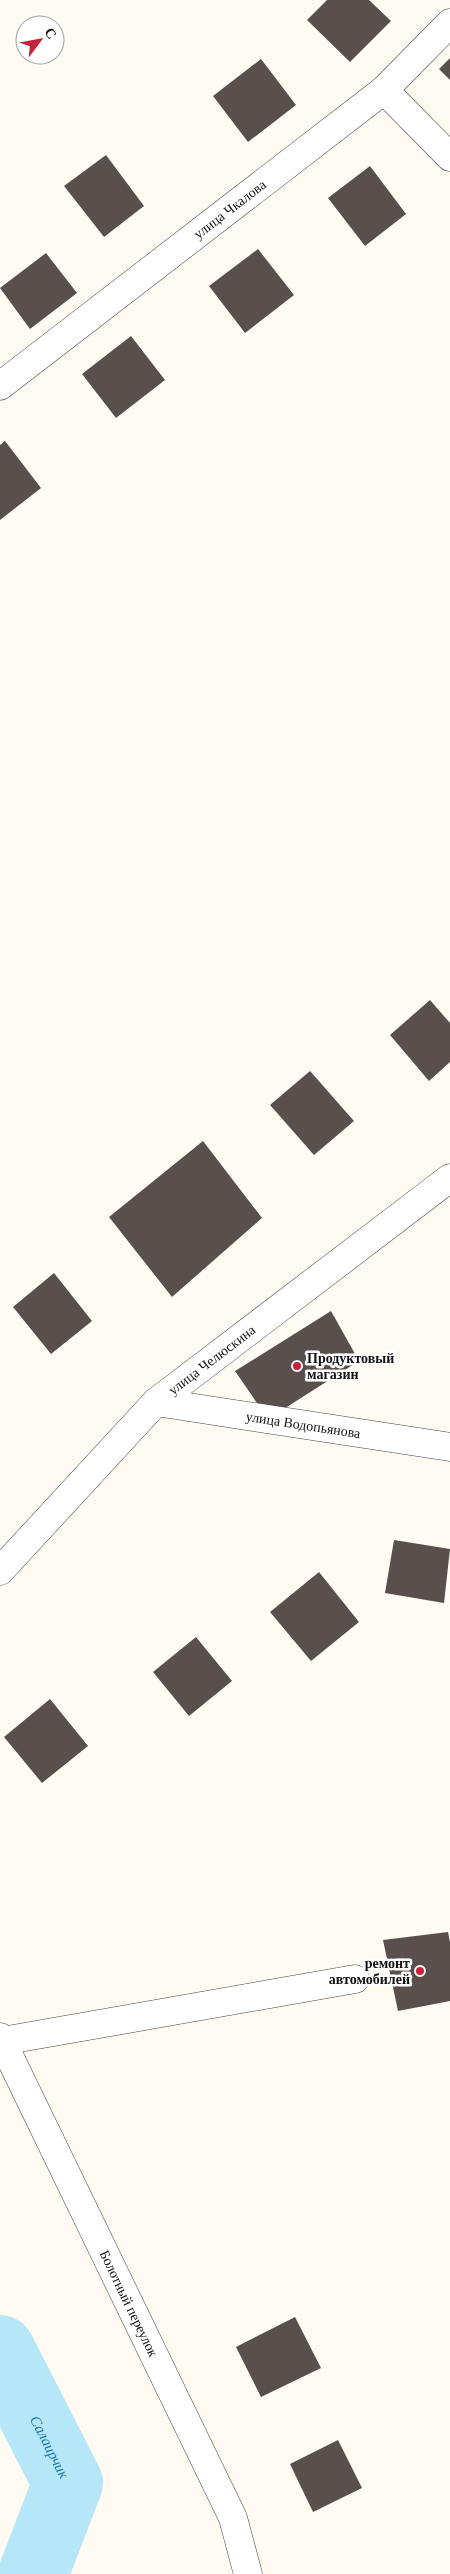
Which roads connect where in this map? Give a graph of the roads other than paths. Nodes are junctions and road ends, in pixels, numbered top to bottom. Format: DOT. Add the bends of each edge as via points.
graph roads {
  1 [pos="450,23"];
  2 [pos="384,90"];
  3 [pos="450,157"];
  4 [pos="0,386"];
  5 [pos="450,1178"];
  6 [pos="156,1402"];
  7 [pos="450,1447"];
  8 [pos="0,1571"];
  9 [pos="355,1979"];
  10 [pos="1,2039"];
  11 [pos="248,2574"];
  1 -- 2 [label="lane, улица Чкалова"];
  2 -- 3 [label="lane"];
  2 -- 4 [label="lane, улица Чкалова"];
  5 -- 6 [label="lane, улица Челюскина"];
  6 -- 7 [label="lane, улица Водопьянова"];
  6 -- 8 [label="lane, улица Челюскина"];
  9 -- 10 [label="lane"];
  10 -- 11 [label="lane, Болотный переулок" via="233,2518"];
}
